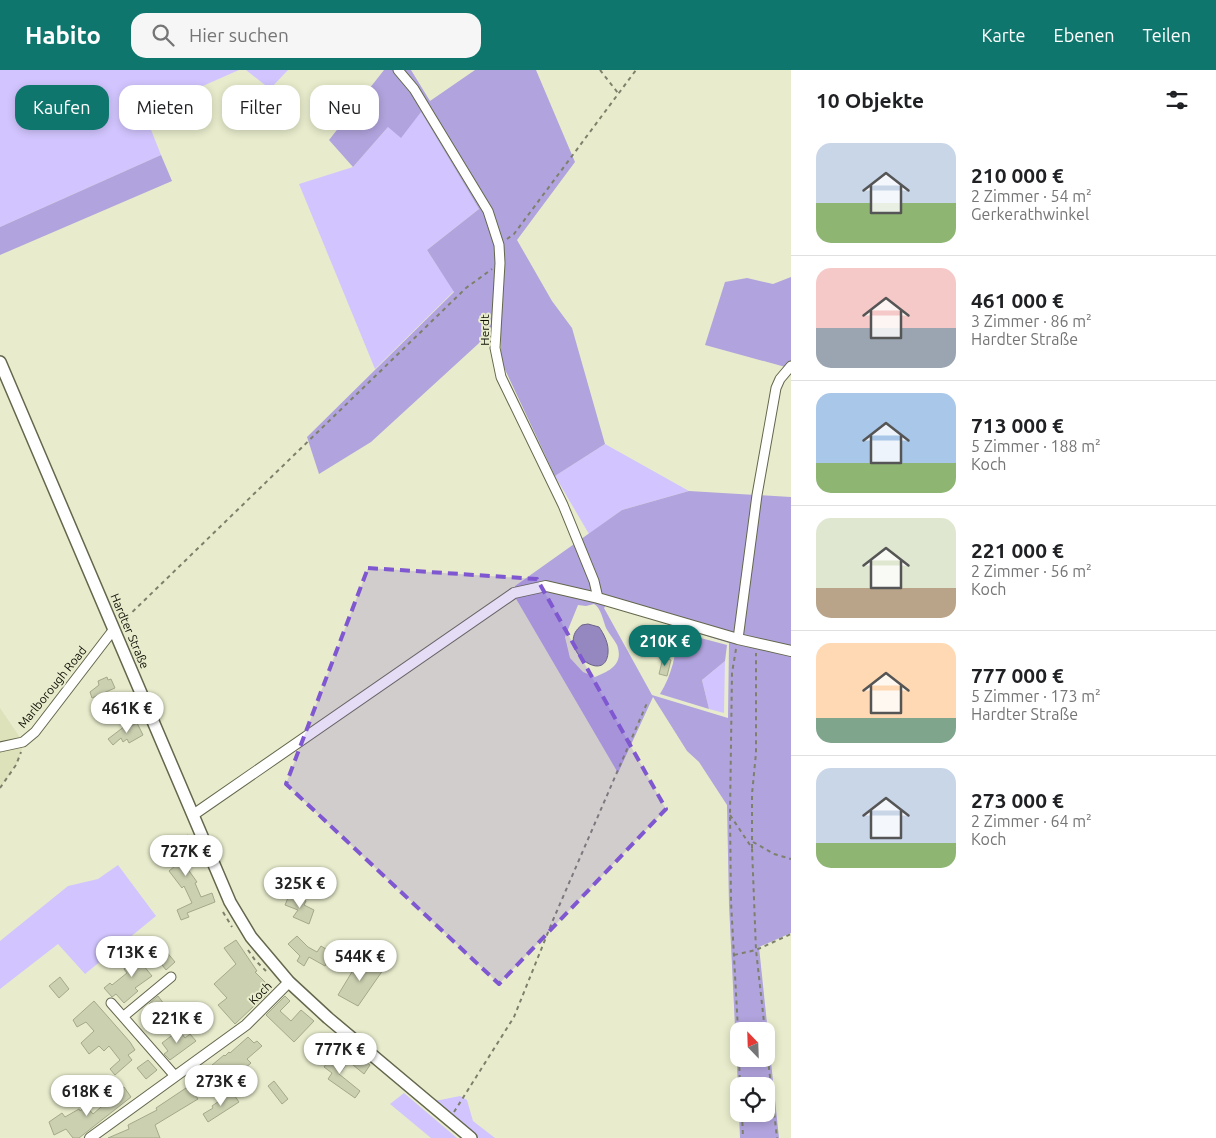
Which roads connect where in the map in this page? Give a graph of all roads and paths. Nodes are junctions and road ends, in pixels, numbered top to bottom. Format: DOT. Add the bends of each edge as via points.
graph roads {
  1 [pos="398,70"];
  2 [pos="600,70"];
  3 [pos="636,70"];
  4 [pos="618,93"];
  5 [pos="499,245"];
  6 [pos="500,263"];
  7 [pos="0,362"];
  8 [pos="791,366"];
  9 [pos="598,598"];
  10 [pos="114,629"];
  11 [pos="738,638"];
  12 [pos="756,643"];
  13 [pos="791,651"];
  14 [pos="647,703"];
  15 [pos="23,742"];
  16 [pos="0,747"];
  17 [pos="0,788"];
  18 [pos="193,815"];
  19 [pos="730,815"];
  20 [pos="753,842"];
  21 [pos="752,848"];
  22 [pos="791,859"];
  23 [pos="791,934"];
  24 [pos="756,950"];
  25 [pos="734,955"];
  26 [pos="171,977"];
  27 [pos="289,982"];
  28 [pos="111,1003"];
  29 [pos="124,1016"];
  30 [pos="738,1022"];
  31 [pos="764,1022"];
  32 [pos="769,1068"];
  33 [pos="175,1076"];
  34 [pos="449,1120"];
  35 [pos="742,1122"];
  36 [pos="103,1134"];
  37 [pos="90,1138"];
  38 [pos="471,1138"];
  39 [pos="743,1138"];
  40 [pos="777,1138"];
  1 -- 5 [label="street, Herdt" via="424,105 488,211"];
  2 -- 4 [label="path"];
  3 -- 4 [label="path"];
  4 -- 5 [label="path" via="514,234"];
  5 -- 6 [label="street, Herdt"];
  6 -- 9 [label="street, Herdt" via="495,348 501,377 563,505"];
  6 -- 10 [label="path" via="466,288"];
  7 -- 10 [label="main road, Hardter Straße"];
  8 -- 11 [label="street" via="776,388 755,504"];
  9 -- 11 [label="street"];
  9 -- 18 [label="street" via="546,586 514,593"];
  10 -- 15 [label="street, Marlborough Road" via="35,732"];
  10 -- 18 [label="main road, Hardter Straße"];
  11 -- 12 [label="street"];
  11 -- 19 [label="path" via="732,672"];
  12 -- 13 [label="street"];
  12 -- 20 [label="path"];
  14 -- 34 [label="path" via="514,1018"];
  15 -- 16 [label="street, Marlborough Road"];
  15 -- 17 [label="path" via="16,765"];
  18 -- 27 [label="main road, Hardter Straße" via="230,902 251,937"];
  19 -- 21 [label="path"];
  19 -- 25 [label="path"];
  20 -- 21 [label="path"];
  20 -- 22 [label="path"];
  21 -- 24 [label="path"];
  23 -- 24 [label="path"];
  24 -- 25 [label="path"];
  24 -- 31 [label="path"];
  25 -- 30 [label="path"];
  26 -- 29 [label="street"];
  27 -- 33 [label="street, Koch" via="246,1025"];
  27 -- 34 [label="main road, Hardter Straße"];
  28 -- 29 [label="street"];
  29 -- 33 [label="street"];
  32 -- 40 [label="path"];
  33 -- 36 [label="street, Koch"];
  34 -- 38 [label="main road, Hardter Straße"];
  35 -- 39 [label="path"];
  36 -- 37 [label="street, Koch"];
}
